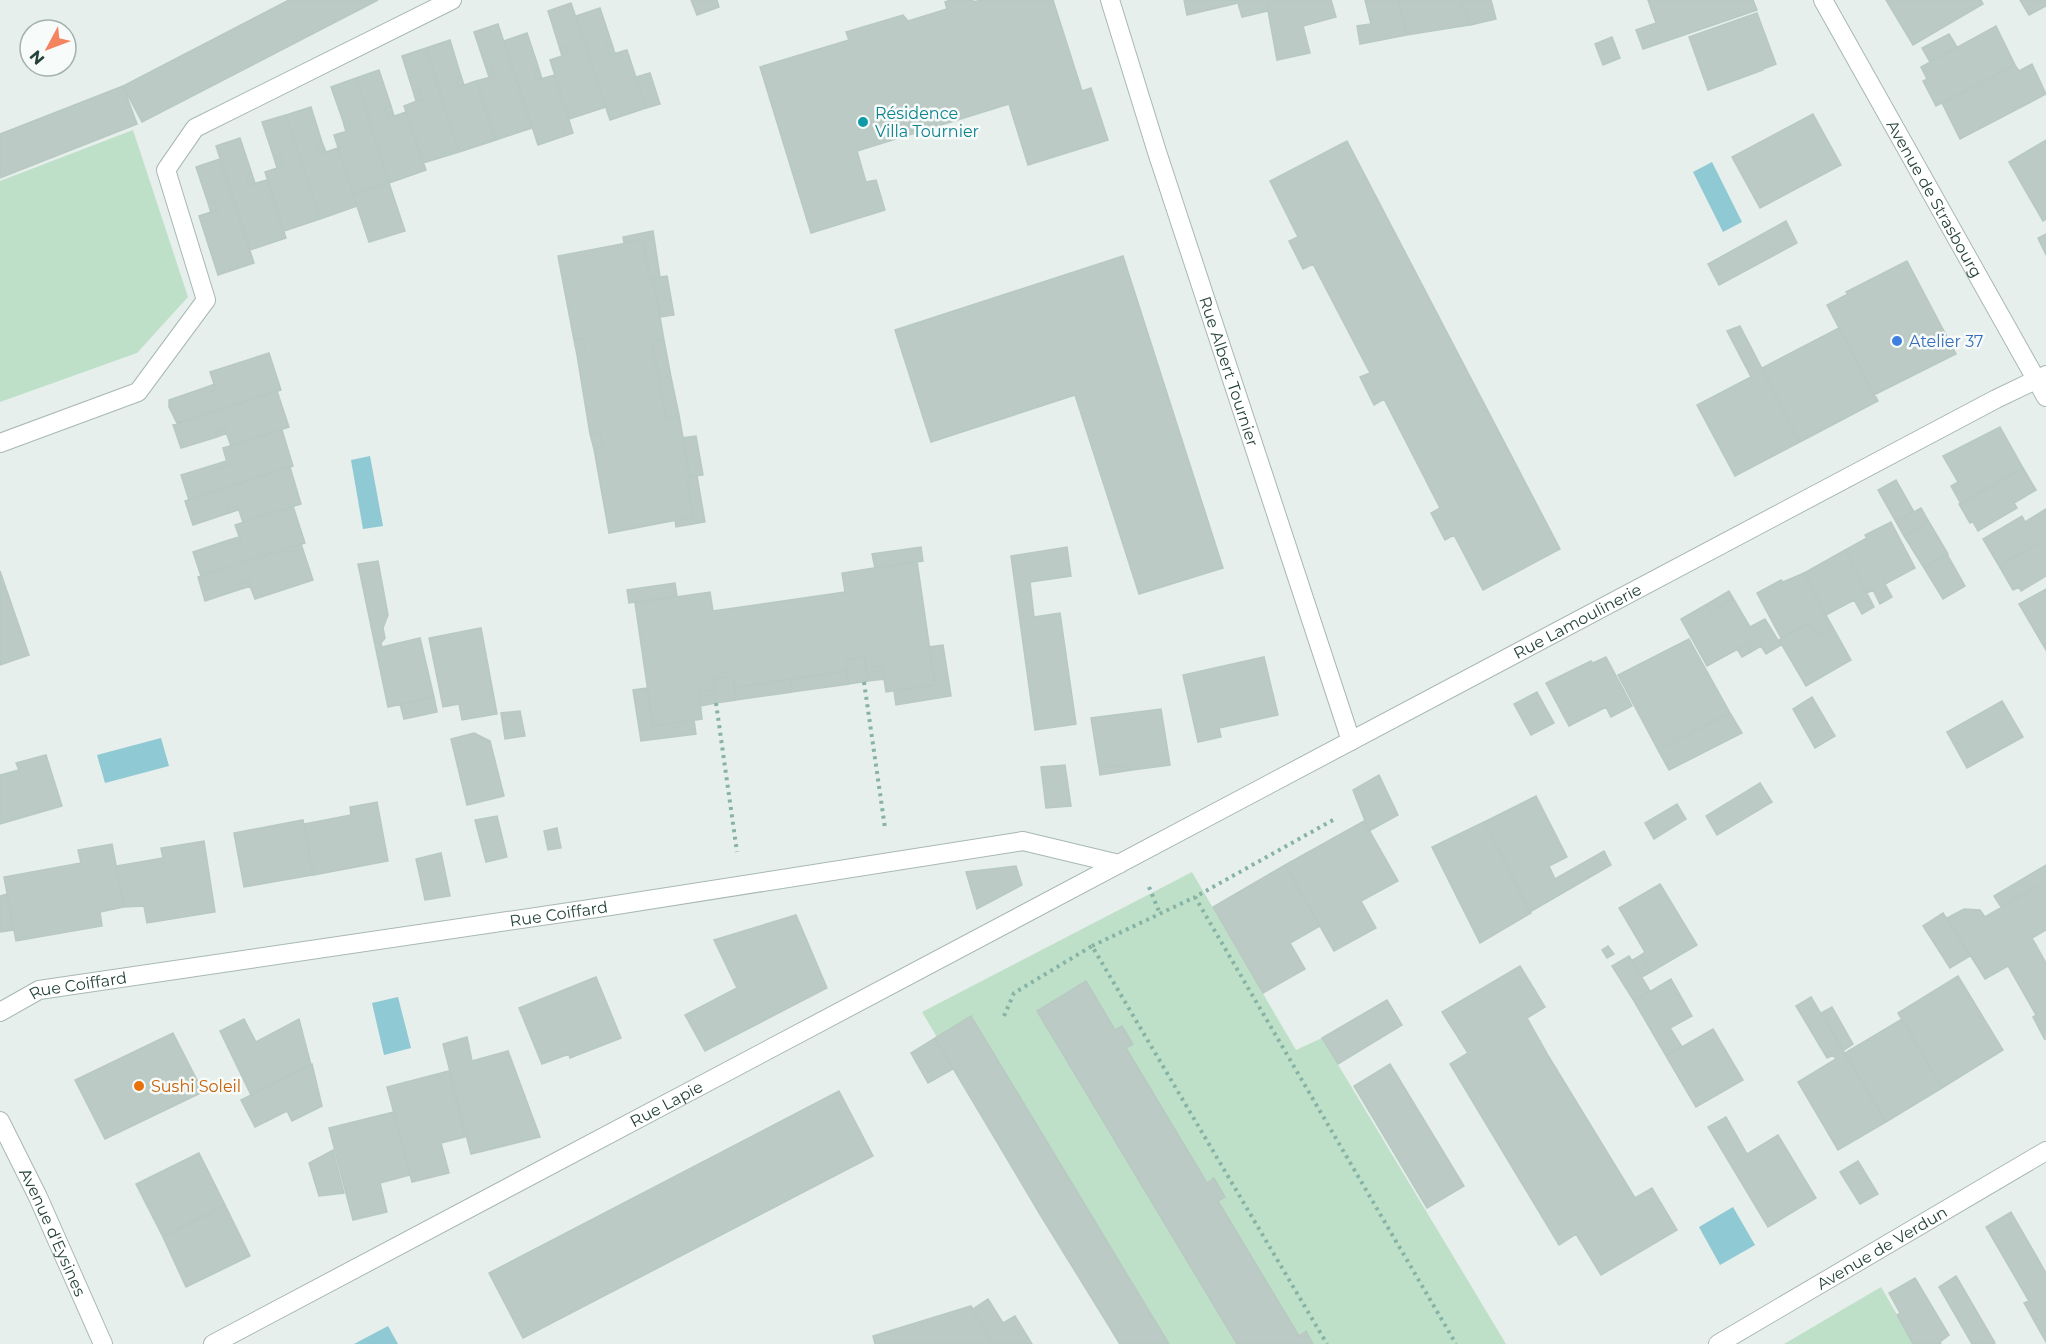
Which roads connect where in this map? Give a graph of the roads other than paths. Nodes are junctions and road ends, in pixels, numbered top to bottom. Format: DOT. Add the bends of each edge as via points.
graph roads {
  1 [pos="452,0"];
  2 [pos="1110,0"];
  3 [pos="1823,0"];
  4 [pos="2041,377"];
  5 [pos="2046,397"];
  6 [pos="0,443"];
  7 [pos="1350,741"];
  8 [pos="1119,864"];
  9 [pos="0,1012"];
  10 [pos="0,1122"];
  11 [pos="2046,1151"];
  12 [pos="103,1344"];
  13 [pos="213,1344"];
  14 [pos="1718,1344"];
  1 -- 6 [label="street" via="195,128 166,170 206,300 138,392"];
  2 -- 7 [label="street, Rue Albert Tournier"];
  3 -- 4 [label="street, Avenue de Strasbourg"];
  4 -- 5 [label="street, Avenue de Strasbourg"];
  4 -- 7 [label="street, Rue Lamoulinerie"];
  7 -- 8 [label="street, Rue Lamoulinerie"];
  8 -- 9 [label="street, Rue Coiffard" via="1023,841 39,990"];
  8 -- 13 [label="street, Rue Lapie"];
  10 -- 12 [label="street, Avenue d'Eysines"];
  11 -- 14 [label="street, Avenue de Verdun"];
}
